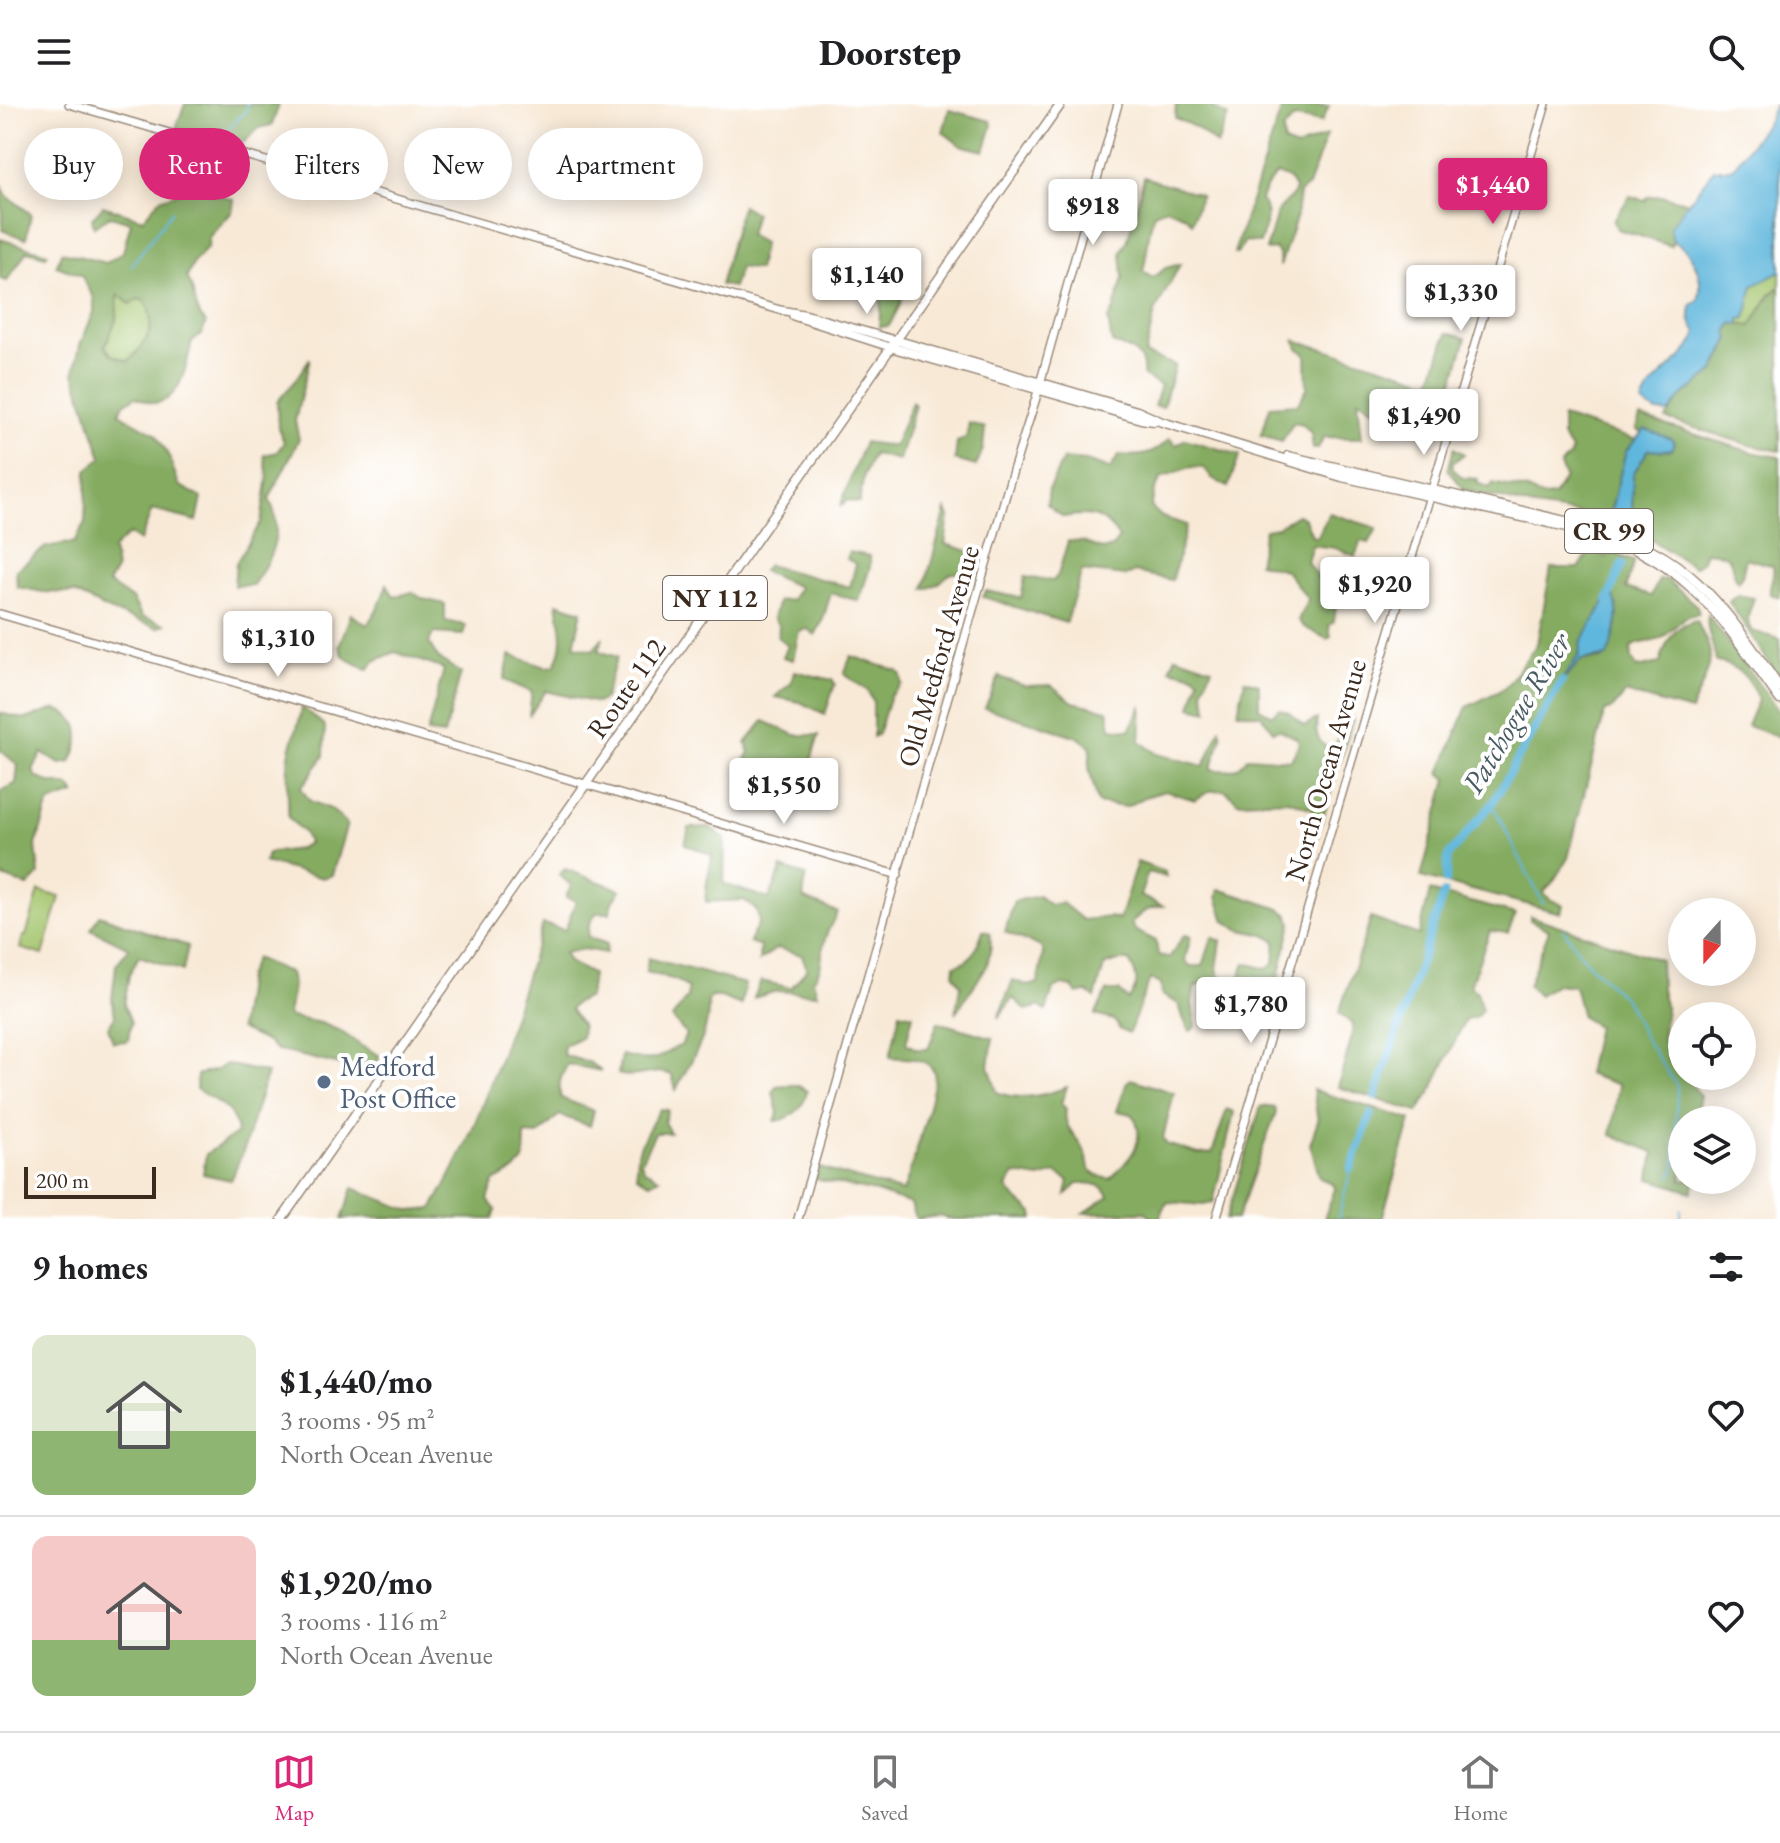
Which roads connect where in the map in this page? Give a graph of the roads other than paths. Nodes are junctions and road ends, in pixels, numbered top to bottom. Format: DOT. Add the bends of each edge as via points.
graph roads {
  1 [pos="69,104"];
  2 [pos="1061,104"];
  3 [pos="1118,104"];
  4 [pos="1546,104"];
  5 [pos="892,343"];
  6 [pos="1040,386"];
  7 [pos="1162,422"];
  8 [pos="1430,494"];
  9 [pos="0,614"];
  10 [pos="1780,688"];
  11 [pos="1780,700"];
  12 [pos="584,785"];
  13 [pos="898,875"];
  14 [pos="282,1219"];
  15 [pos="798,1219"];
  16 [pos="1216,1219"];
  1 -- 5 [label="street, CR 99"];
  2 -- 5 [label="main road, Route 112 / NY 112"];
  3 -- 6 [label="street, Old Medford Avenue"];
  4 -- 8 [label="street, North Ocean Avenue"];
  5 -- 6 [label="main road, CR 99"];
  5 -- 12 [label="main road, Route 112 / NY 112"];
  6 -- 7 [label="main road, CR 99"];
  6 -- 7 [label="main road, CR 99" via="1075,392"];
  6 -- 13 [label="street, Old Medford Avenue"];
  7 -- 8 [label="main road, CR 99"];
  8 -- 10 [label="main road, CR 99" via="1612,532 1664,555 1716,599"];
  8 -- 11 [label="main road, CR 99" via="1592,533 1659,562 1710,605"];
  8 -- 16 [label="street, North Ocean Avenue"];
  9 -- 12 [label="street"];
  12 -- 13 [label="street"];
  12 -- 14 [label="main road, Route 112 / NY 112"];
  13 -- 15 [label="street, Old Medford Avenue"];
}
